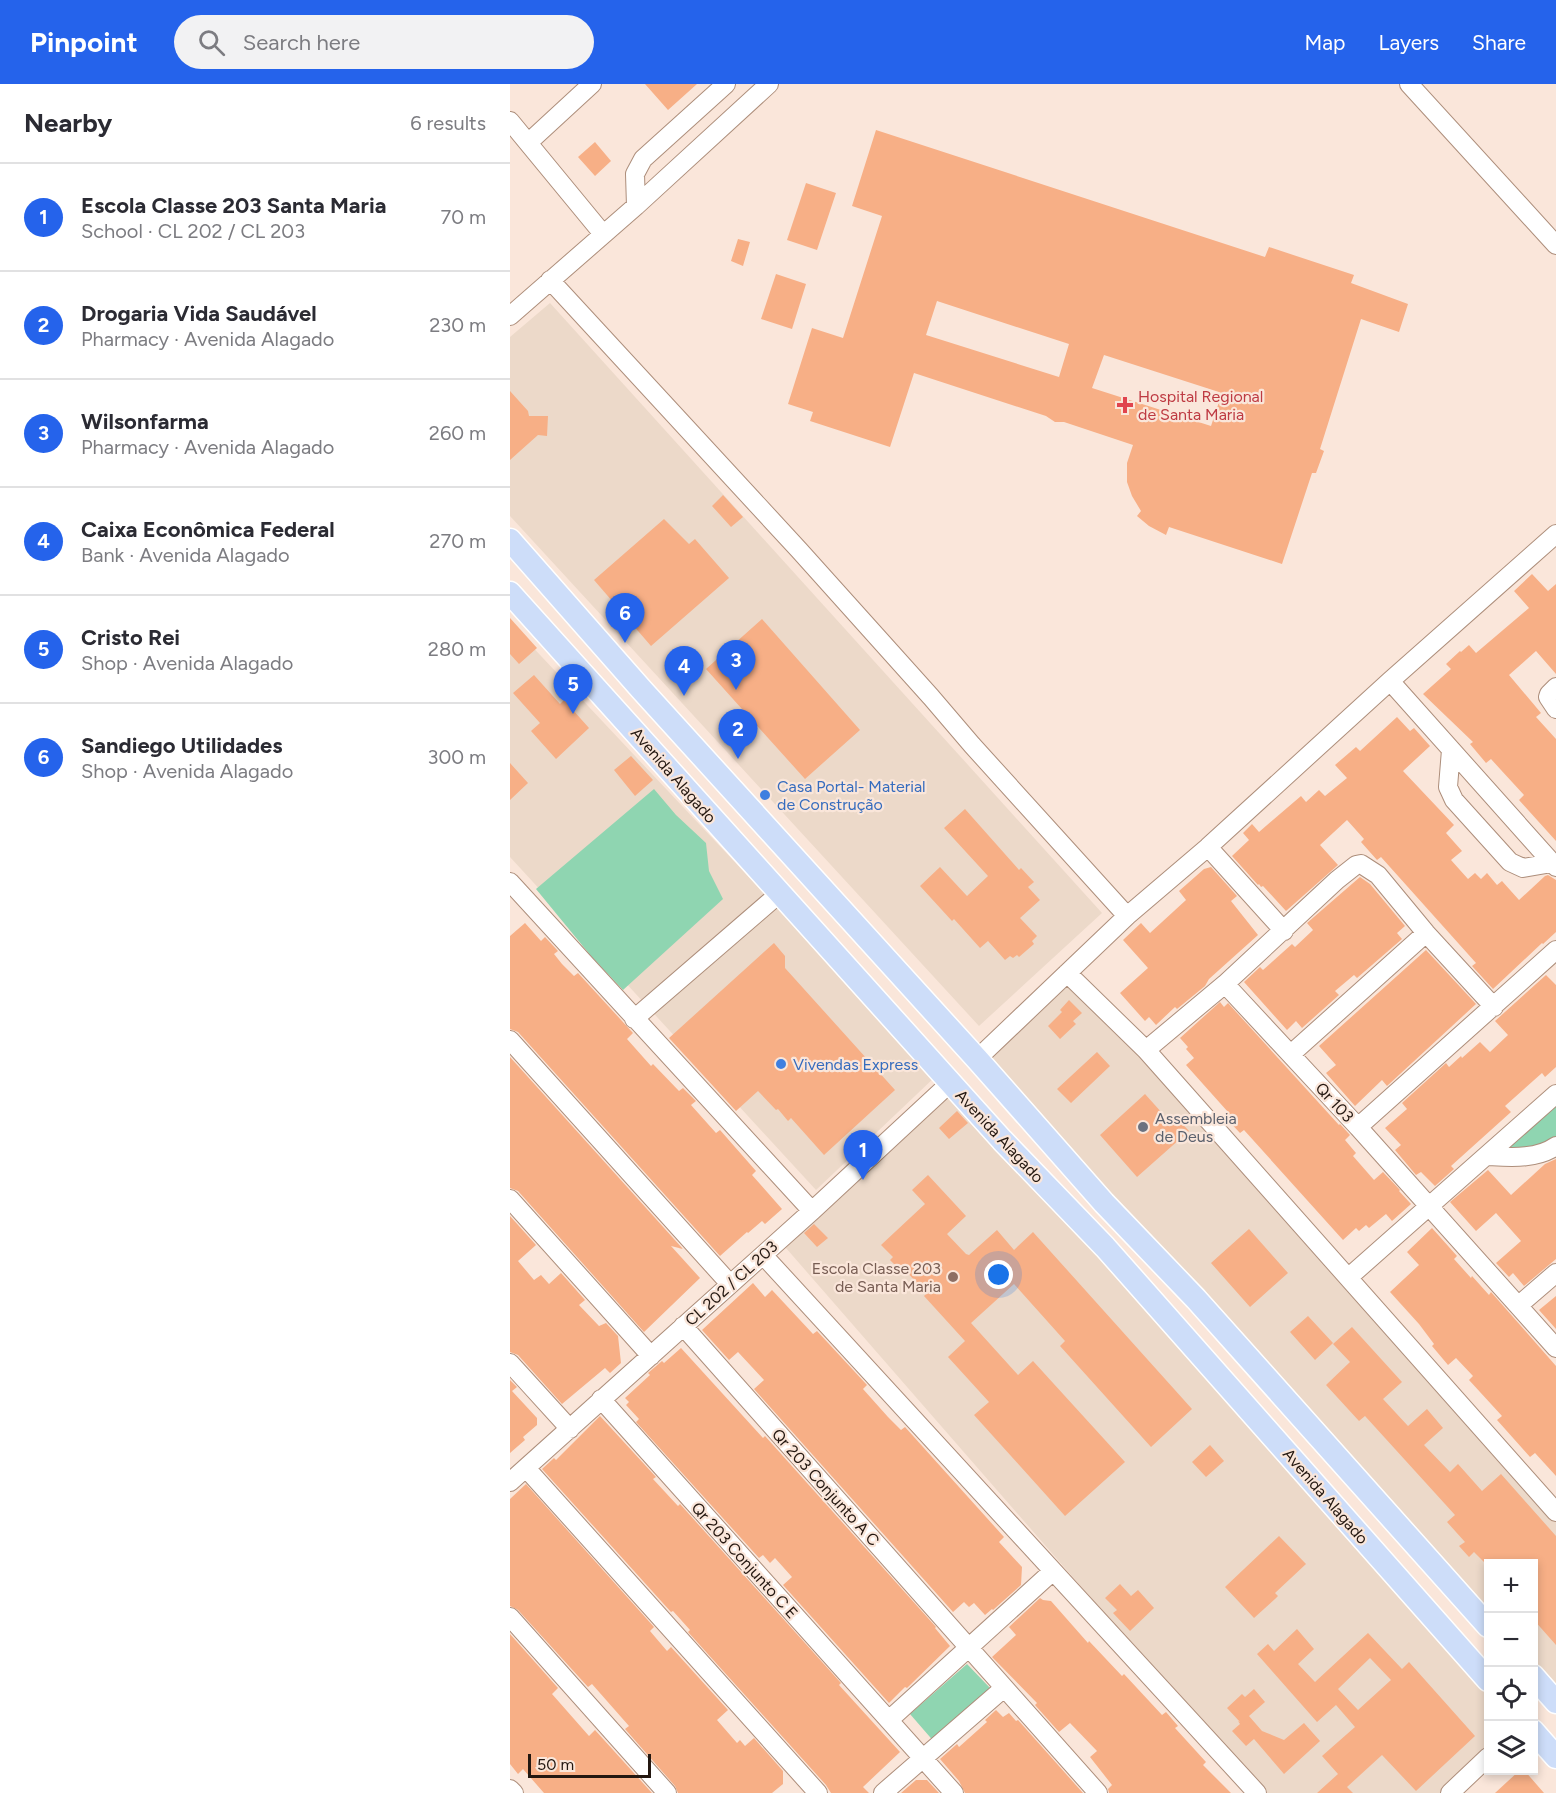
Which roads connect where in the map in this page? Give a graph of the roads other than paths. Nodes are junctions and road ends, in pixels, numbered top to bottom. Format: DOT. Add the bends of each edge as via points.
graph roads {
  1 [pos="592,84"];
  2 [pos="726,84"];
  3 [pos="769,84"];
  4 [pos="1409,84"];
  5 [pos="510,121"];
  6 [pos="529,142"];
  7 [pos="636,206"];
  8 [pos="603,234"];
  9 [pos="1556,245"];
  10 [pos="550,280"];
  11 [pos="510,316"];
  12 [pos="510,540"];
  13 [pos="1553,542"];
  14 [pos="510,593"];
  15 [pos="596,636"];
  16 [pos="560,648"];
  17 [pos="1390,681"];
  18 [pos="1556,687"];
  19 [pos="1556,709"];
  20 [pos="1451,750"];
  21 [pos="1208,848"];
  22 [pos="1554,865"];
  23 [pos="780,893"];
  24 [pos="513,894"];
  25 [pos="1127,916"];
  26 [pos="1284,931"];
  27 [pos="1426,933"];
  28 [pos="1556,950"];
  29 [pos="1068,974"];
  30 [pos="1225,984"];
  31 [pos="1494,1006"];
  32 [pos="634,1019"];
  33 [pos="510,1040"];
  34 [pos="1146,1050"];
  35 [pos="1291,1054"];
  36 [pos="977,1059"];
  37 [pos="950,1083"];
  38 [pos="1556,1094"];
  39 [pos="1358,1127"];
  40 [pos="1002,1140"];
  41 [pos="1556,1146"];
  42 [pos="1486,1156"];
  43 [pos="510,1199"];
  44 [pos="1104,1203"];
  45 [pos="1429,1205"];
  46 [pos="812,1211"];
  47 [pos="1105,1247"];
  48 [pos="763,1255"];
  49 [pos="1556,1273"];
  50 [pos="1349,1277"];
  51 [pos="730,1284"];
  52 [pos="1196,1299"];
  53 [pos="1519,1305"];
  54 [pos="683,1326"];
  55 [pos="1556,1348"];
  56 [pos="651,1356"];
  57 [pos="510,1363"];
  58 [pos="601,1399"];
  59 [pos="570,1429"];
  60 [pos="526,1468"];
  61 [pos="510,1482"];
  62 [pos="1556,1512"];
  63 [pos="1053,1571"];
  64 [pos="510,1617"];
  65 [pos="1484,1622"];
  66 [pos="969,1648"];
  67 [pos="1484,1675"];
  68 [pos="1538,1681"];
  69 [pos="1004,1688"];
  70 [pos="1555,1698"];
  71 [pos="889,1720"];
  72 [pos="1538,1737"];
  73 [pos="1556,1757"];
  74 [pos="922,1758"];
  75 [pos="1484,1761"];
  76 [pos="510,1789"];
  77 [pos="815,1792"];
  78 [pos="514,1793"];
  79 [pos="667,1793"];
  80 [pos="884,1793"];
  81 [pos="954,1793"];
  82 [pos="1098,1793"];
  83 [pos="1257,1793"];
  84 [pos="1450,1793"];
  1 -- 6 [label="street"];
  2 -- 7 [label="street" via="643,159 635,174"];
  3 -- 7 [label="street"];
  4 -- 9 [label="street"];
  5 -- 6 [label="street"];
  6 -- 8 [label="street"];
  7 -- 8 [label="street"];
  8 -- 10 [label="street"];
  10 -- 11 [label="street"];
  10 -- 25 [label="street"];
  12 -- 15 [label="main road, Avenida Alagado"];
  13 -- 17 [label="street"];
  14 -- 16 [label="main road, Avenida Alagado"];
  15 -- 16 [label="main road"];
  15 -- 36 [label="main road, Avenida Alagado"];
  16 -- 23 [label="main road, Avenida Alagado"];
  17 -- 20 [label="street"];
  17 -- 21 [label="street"];
  18 -- 19 [label="street" via="1548,697"];
  20 -- 22 [label="street"];
  20 -- 22 [label="street" via="1448,787 1454,800 1510,862 1523,868"];
  21 -- 25 [label="street"];
  21 -- 26 [label="street"];
  23 -- 32 [label="street"];
  23 -- 37 [label="main road, Avenida Alagado"];
  24 -- 32 [label="street"];
  25 -- 29 [label="street"];
  26 -- 27 [label="street" via="1337,880 1362,864 1378,875"];
  26 -- 30 [label="street"];
  27 -- 31 [label="street"];
  27 -- 35 [label="street"];
  28 -- 31 [label="street, Qr 103"];
  29 -- 34 [label="street"];
  29 -- 36 [label="street"];
  30 -- 34 [label="street"];
  30 -- 35 [label="street, Qr 103"];
  31 -- 39 [label="street, Qr 103"];
  32 -- 46 [label="street"];
  33 -- 51 [label="street"];
  34 -- 50 [label="street"];
  35 -- 39 [label="street, Qr 103"];
  36 -- 44 [label="main road, Avenida Alagado"];
  37 -- 40 [label="main road, Avenida Alagado"];
  37 -- 46 [label="street, CL 202 / CL 203"];
  38 -- 42 [label="street"];
  39 -- 45 [label="street"];
  40 -- 44 [label="main road" via="1031,1162 1086,1220"];
  40 -- 47 [label="main road, Avenida Alagado"];
  41 -- 42 [label="street" via="1536,1155"];
  42 -- 45 [label="street"];
  43 -- 56 [label="street"];
  44 -- 52 [label="main road, Avenida Alagado"];
  45 -- 50 [label="street"];
  45 -- 53 [label="street"];
  46 -- 48 [label="street, CL 202 / CL 203"];
  47 -- 52 [label="main road" via="1111,1235 1120,1234 1171,1293"];
  47 -- 67 [label="main road, Avenida Alagado"];
  48 -- 51 [label="street, CL 202 / CL 203"];
  48 -- 63 [label="street"];
  49 -- 53 [label="street"];
  50 -- 62 [label="street"];
  51 -- 54 [label="street, CL 202 / CL 203"];
  52 -- 65 [label="main road, Avenida Alagado"];
  53 -- 55 [label="street"];
  54 -- 56 [label="street, CL 202 / CL 203"];
  54 -- 66 [label="street, Qr 203 Conjunto A C"];
  56 -- 58 [label="street, CL 202 / CL 203"];
  57 -- 59 [label="street"];
  58 -- 59 [label="street, CL 202 / CL 203"];
  58 -- 71 [label="street, Qr 203 Conjunto C E"];
  59 -- 60 [label="street, CL 202 / CL 203"];
  60 -- 61 [label="street, CL 202 / CL 203"];
  60 -- 77 [label="street"];
  63 -- 66 [label="street"];
  63 -- 83 [label="street"];
  64 -- 79 [label="street"];
  66 -- 69 [label="street, Qr 203 Conjunto A C"];
  66 -- 71 [label="street"];
  68 -- 70 [label="main road"];
  69 -- 74 [label="street"];
  69 -- 82 [label="street, Qr 203 Conjunto A C"];
  71 -- 74 [label="street, Qr 203 Conjunto C E"];
  72 -- 73 [label="main road"];
  74 -- 80 [label="street"];
  74 -- 81 [label="street, Qr 203 Conjunto C E"];
  75 -- 84 [label="street"];
  76 -- 78 [label="street"];
}
